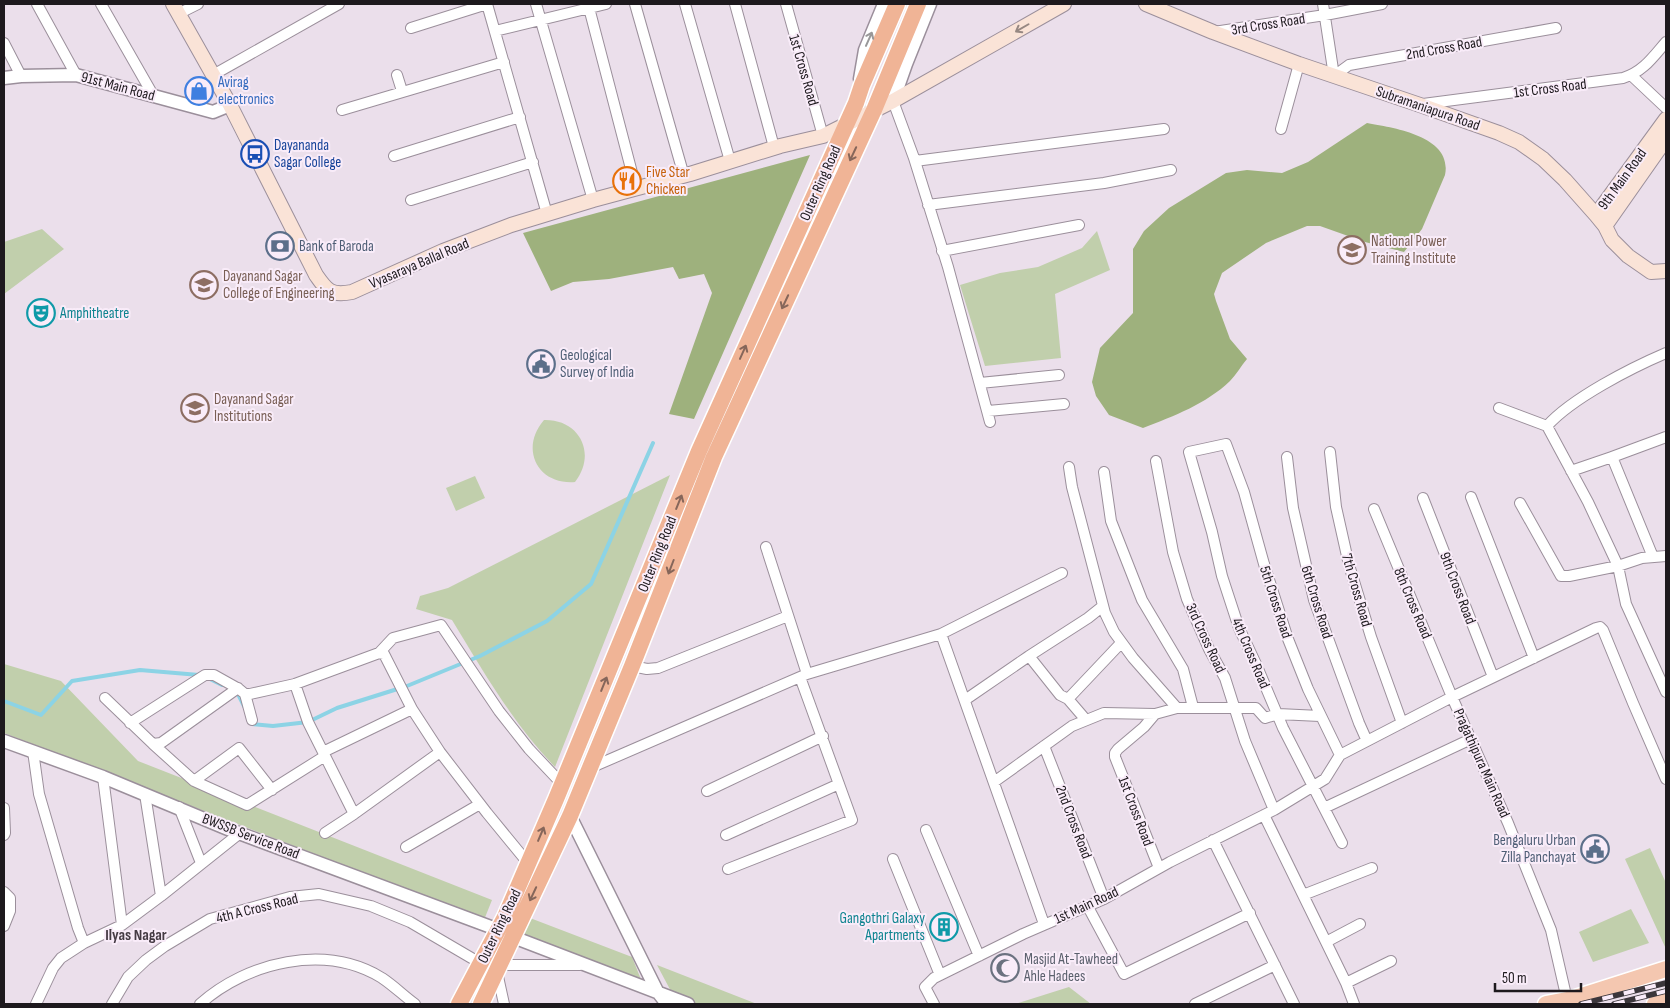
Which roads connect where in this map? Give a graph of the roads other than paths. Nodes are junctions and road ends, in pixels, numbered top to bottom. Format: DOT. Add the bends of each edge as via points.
graph roads {
  1 [pos="37,4"];
  2 [pos="100,4"];
  3 [pos="198,4"];
  4 [pos="339,4"];
  5 [pos="487,4"];
  6 [pos="536,4"];
  7 [pos="606,4"];
  8 [pos="635,4"];
  9 [pos="685,4"];
  10 [pos="735,4"];
  11 [pos="786,4"];
  12 [pos="884,4"];
  13 [pos="897,4"];
  14 [pos="918,4"];
  15 [pos="930,4"];
  16 [pos="1064,4"];
  17 [pos="1146,4"];
  18 [pos="1323,4"];
  19 [pos="1382,4"];
  20 [pos="588,6"];
  21 [pos="176,9"];
  22 [pos="1326,15"];
  23 [pos="540,20"];
  24 [pos="411,28"];
  25 [pos="1556,28"];
  26 [pos="495,31"];
  27 [pos="1213,32"];
  28 [pos="1666,42"];
  29 [pos="4,43"];
  30 [pos="504,62"];
  31 [pos="1299,64"];
  32 [pos="76,74"];
  33 [pos="397,75"];
  34 [pos="21,76"];
  35 [pos="213,76"];
  36 [pos="1334,76"];
  37 [pos="1632,76"];
  38 [pos="4,78"];
  39 [pos="402,91"];
  40 [pos="152,95"];
  41 [pos="893,101"];
  42 [pos="856,104"];
  43 [pos="230,105"];
  44 [pos="1420,105"];
  45 [pos="1666,108"];
  46 [pos="342,110"];
  47 [pos="874,110"];
  48 [pos="520,117"];
  49 [pos="1666,119"];
  50 [pos="846,124"];
  51 [pos="1164,129"];
  52 [pos="1281,129"];
  53 [pos="823,136"];
  54 [pos="1666,139"];
  55 [pos="774,148"];
  56 [pos="394,156"];
  57 [pos="730,161"];
  58 [pos="915,161"];
  59 [pos="532,162"];
  60 [pos="1171,170"];
  61 [pos="684,176"];
  62 [pos="636,188"];
  63 [pos="411,200"];
  64 [pos="593,200"];
  65 [pos="928,205"];
  66 [pos="547,214"];
  67 [pos="1600,221"];
  68 [pos="1079,225"];
  69 [pos="942,251"];
  70 [pos="1666,271"];
  71 [pos="1666,353"];
  72 [pos="1060,375"];
  73 [pos="980,383"];
  74 [pos="1064,404"];
  75 [pos="1499,408"];
  76 [pos="988,411"];
  77 [pos="990,422"];
  78 [pos="1547,426"];
  79 [pos="1666,437"];
  80 [pos="1189,452"];
  81 [pos="1330,452"];
  82 [pos="1287,457"];
  83 [pos="1612,457"];
  84 [pos="1156,461"];
  85 [pos="1069,467"];
  86 [pos="1571,471"];
  87 [pos="1104,472"];
  88 [pos="1471,497"];
  89 [pos="1423,498"];
  90 [pos="1520,503"];
  91 [pos="1374,509"];
  92 [pos="766,547"];
  93 [pos="1666,556"];
  94 [pos="1653,557"];
  95 [pos="1618,566"];
  96 [pos="1062,573"];
  97 [pos="1103,606"];
  98 [pos="788,616"];
  99 [pos="941,634"];
  100 [pos="1121,643"];
  101 [pos="379,653"];
  102 [pos="1029,656"];
  103 [pos="1534,658"];
  104 [pos="632,666"];
  105 [pos="804,676"];
  106 [pos="1494,677"];
  107 [pos="295,684"];
  108 [pos="240,690"];
  109 [pos="1666,692"];
  110 [pos="1452,697"];
  111 [pos="105,698"];
  112 [pos="1068,699"];
  113 [pos="965,700"];
  114 [pos="1193,707"];
  115 [pos="1177,708"];
  116 [pos="1234,708"];
  117 [pos="412,709"];
  118 [pos="1155,714"];
  119 [pos="1278,714"];
  120 [pos="1320,716"];
  121 [pos="252,720"];
  122 [pos="1086,720"];
  123 [pos="130,723"];
  124 [pos="1402,723"];
  125 [pos="823,736"];
  126 [pos="1471,739"];
  127 [pos="4,741"];
  128 [pos="1366,741"];
  129 [pos="153,744"];
  130 [pos="1044,746"];
  131 [pos="33,751"];
  132 [pos="440,752"];
  133 [pos="324,754"];
  134 [pos="1340,755"];
  135 [pos="1662,760"];
  136 [pos="590,768"];
  137 [pos="103,777"];
  138 [pos="1666,779"];
  139 [pos="194,781"];
  140 [pos="994,782"];
  141 [pos="562,784"];
  142 [pos="840,784"];
  143 [pos="1314,786"];
  144 [pos="272,790"];
  145 [pos="707,791"];
  146 [pos="145,794"];
  147 [pos="480,804"];
  148 [pos="179,807"];
  149 [pos="4,808"];
  150 [pos="1324,808"];
  151 [pos="1274,810"];
  152 [pos="354,814"];
  153 [pos="1264,815"];
  154 [pos="570,816"];
  155 [pos="926,830"];
  156 [pos="240,833"];
  157 [pos="325,833"];
  158 [pos="4,835"];
  159 [pos="726,835"];
  160 [pos="1213,840"];
  161 [pos="1342,843"];
  162 [pos="406,847"];
  163 [pos="894,859"];
  164 [pos="201,863"];
  165 [pos="528,863"];
  166 [pos="1158,868"];
  167 [pos="1372,868"];
  168 [pos="728,869"];
  169 [pos="4,892"];
  170 [pos="1303,895"];
  171 [pos="161,896"];
  172 [pos="1104,899"];
  173 [pos="1088,907"];
  174 [pos="1250,913"];
  175 [pos="1044,924"];
  176 [pos="1360,924"];
  177 [pos="122,925"];
  178 [pos="4,926"];
  179 [pos="506,933"];
  180 [pos="1326,942"];
  181 [pos="84,943"];
  182 [pos="979,956"];
  183 [pos="1391,961"];
  184 [pos="480,963"];
  185 [pos="586,964"];
  186 [pos="1275,965"];
  187 [pos="1666,968"];
  188 [pos="498,969"];
  189 [pos="940,975"];
  190 [pos="1346,983"];
  191 [pos="657,991"];
  192 [pos="1666,1000"];
  193 [pos="1568,1002"];
  194 [pos="36,1004"];
  195 [pos="112,1004"];
  196 [pos="200,1004"];
  197 [pos="415,1004"];
  198 [pos="459,1004"];
  199 [pos="480,1004"];
  200 [pos="504,1004"];
  201 [pos="667,1004"];
  202 [pos="688,1004"];
  203 [pos="934,1004"];
  204 [pos="1195,1004"];
  205 [pos="1294,1004"];
  206 [pos="1354,1004"];
  207 [pos="1546,1004"];
  208 [pos="1655,1004"];
  1 -- 32 [label="street"];
  2 -- 40 [label="street"];
  3 -- 21 [label="street"];
  4 -- 35 [label="street"];
  5 -- 24 [label="street"];
  5 -- 26 [label="street"];
  6 -- 23 [label="street"];
  7 -- 20 [label="street"];
  8 -- 61 [label="street"];
  9 -- 57 [label="street"];
  10 -- 55 [label="street"];
  11 -- 53 [label="street, 1st Cross Road"];
  42 -- 12 [label="street, one-way" via="865,50"];
  13 -- 42 [label="highway, Outer Ring Road"];
  14 -- 47 [label="highway, Outer Ring Road"];
  15 -- 41 [label="street"];
  16 -- 41 [label="main road, Vyasaraya Ballal Road, one-way"];
  17 -- 27 [label="main road, Subramaniapura Road"];
  18 -- 22 [label="street"];
  19 -- 22 [label="street, 3rd Cross Road"];
  20 -- 23 [label="street"];
  20 -- 62 [label="street"];
  21 -- 35 [label="main road, Vyasaraya Ballal Road"];
  22 -- 27 [label="street, 3rd Cross Road"];
  22 -- 36 [label="street"];
  23 -- 26 [label="street"];
  23 -- 64 [label="street"];
  25 -- 36 [label="street, 2nd Cross Road" via="1349,65"];
  26 -- 30 [label="street"];
  27 -- 31 [label="main road, Subramaniapura Road"];
  28 -- 37 [label="street"];
  29 -- 34 [label="street"];
  30 -- 39 [label="street"];
  30 -- 48 [label="street"];
  31 -- 36 [label="main road, Subramaniapura Road"];
  31 -- 52 [label="street"];
  32 -- 34 [label="street, 91st Main Road"];
  32 -- 40 [label="street, 91st Main Road"];
  33 -- 39 [label="street"];
  34 -- 38 [label="street, 91st Main Road"];
  35 -- 43 [label="main road, Vyasaraya Ballal Road"];
  36 -- 44 [label="main road, Subramaniapura Road"];
  37 -- 44 [label="street, 1st Cross Road"];
  37 -- 45 [label="street"];
  39 -- 46 [label="street"];
  40 -- 43 [label="street, 91st Main Road" via="213,112"];
  41 -- 47 [label="main road, Vyasaraya Ballal Road"];
  41 -- 58 [label="street"];
  42 -- 50 [label="highway, Outer Ring Road"];
  43 -- 66 [label="main road, Vyasaraya Ballal Road" via="326,290 339,294 352,292 443,251"];
  44 -- 67 [label="main road, Subramaniapura Road" via="1519,142 1565,180"];
  47 -- 50 [label="main road, Vyasaraya Ballal Road"];
  47 -- 104 [label="highway, Outer Ring Road, one-way" via="714,457"];
  48 -- 56 [label="street"];
  48 -- 59 [label="street"];
  49 -- 67 [label="main road, 9th Main Road"];
  50 -- 53 [label="main road, Vyasaraya Ballal Road"];
  141 -- 50 [label="highway, Outer Ring Road, one-way" via="699,451"];
  51 -- 58 [label="street"];
  53 -- 55 [label="main road, Vyasaraya Ballal Road"];
  54 -- 67 [label="main road, 9th Main Road"];
  55 -- 57 [label="main road, Vyasaraya Ballal Road"];
  57 -- 61 [label="main road, Vyasaraya Ballal Road"];
  58 -- 65 [label="street"];
  59 -- 63 [label="street"];
  59 -- 66 [label="street"];
  60 -- 65 [label="street" via="1104,183"];
  61 -- 62 [label="main road, Vyasaraya Ballal Road"];
  62 -- 64 [label="main road, Vyasaraya Ballal Road"];
  64 -- 66 [label="main road, Vyasaraya Ballal Road"];
  65 -- 69 [label="street"];
  67 -- 70 [label="main road, Subramaniapura Road" via="1628,256 1651,272"];
  68 -- 69 [label="street"];
  69 -- 73 [label="street"];
  71 -- 78 [label="street" via="1567,407"];
  72 -- 73 [label="street"];
  73 -- 76 [label="street"];
  74 -- 76 [label="street"];
  75 -- 78 [label="street"];
  76 -- 77 [label="street"];
  78 -- 86 [label="street"];
  79 -- 83 [label="street"];
  80 -- 119 [label="street, 4th Cross Road" via="1239,628"];
  80 -- 120 [label="street, 5th Cross Road" via="1226,444 1244,492 1288,639"];
  81 -- 124 [label="street, 7th Cross Road" via="1336,507 1349,565 1370,637"];
  82 -- 128 [label="street, 6th Cross Road" via="1293,508 1314,600"];
  83 -- 86 [label="street"];
  83 -- 94 [label="street"];
  84 -- 116 [label="street, 3rd Cross Road" via="1173,552 1187,599 1225,678"];
  85 -- 97 [label="street"];
  86 -- 95 [label="street"];
  87 -- 114 [label="street" via="1110,521 1142,600 1183,669"];
  88 -- 103 [label="street"];
  89 -- 106 [label="street, 9th Cross Road"];
  90 -- 95 [label="street" via="1561,576"];
  91 -- 110 [label="street, 8th Cross Road"];
  92 -- 98 [label="street"];
  93 -- 94 [label="street"];
  94 -- 95 [label="street"];
  95 -- 109 [label="street" via="1626,604"];
  96 -- 99 [label="street"];
  97 -- 100 [label="street"];
  97 -- 102 [label="street"];
  98 -- 104 [label="street" via="658,668"];
  98 -- 105 [label="street"];
  99 -- 105 [label="street"];
  99 -- 113 [label="street"];
  100 -- 112 [label="street"];
  100 -- 115 [label="street"];
  101 -- 107 [label="street"];
  101 -- 117 [label="street" via="387,658"];
  101 -- 141 [label="street" via="393,638 441,625 469,669 529,749"];
  102 -- 112 [label="street" via="1060,695"];
  102 -- 113 [label="street"];
  103 -- 106 [label="street, 1st Main Road"];
  103 -- 135 [label="street, 1st Main Road" via="1600,627"];
  104 -- 136 [label="highway, Outer Ring Road"];
  105 -- 125 [label="street"];
  105 -- 136 [label="street"];
  106 -- 110 [label="street, 1st Main Road"];
  107 -- 108 [label="street" via="250,694"];
  107 -- 133 [label="street" via="305,715"];
  108 -- 121 [label="street"];
  108 -- 123 [label="street" via="214,675 202,677"];
  108 -- 129 [label="street" via="161,742"];
  110 -- 124 [label="street, 1st Main Road"];
  110 -- 126 [label="street, Pragathipura Main Road"];
  111 -- 123 [label="street"];
  112 -- 122 [label="street"];
  113 -- 140 [label="street"];
  114 -- 115 [label="street"];
  114 -- 116 [label="street"];
  115 -- 118 [label="street"];
  116 -- 119 [label="street" via="1258,709 1265,718"];
  116 -- 151 [label="street, 3rd Cross Road" via="1244,741"];
  117 -- 132 [label="street"];
  117 -- 133 [label="street"];
  118 -- 122 [label="street" via="1104,713"];
  118 -- 166 [label="street, 1st Cross Road" via="1115,753"];
  119 -- 120 [label="street"];
  119 -- 143 [label="street, 4th Cross Road"];
  120 -- 134 [label="street, 5th Cross Road"];
  122 -- 130 [label="street"];
  123 -- 129 [label="street"];
  124 -- 128 [label="street, 1st Main Road"];
  125 -- 142 [label="street"];
  125 -- 145 [label="street"];
  126 -- 150 [label="street"];
  126 -- 193 [label="street, Pragathipura Main Road" via="1551,930"];
  127 -- 131 [label="street, BWSSB Service Road"];
  128 -- 134 [label="street, 1st Main Road"];
  129 -- 139 [label="street"];
  130 -- 140 [label="street"];
  130 -- 172 [label="street, 2nd Cross Road"];
  131 -- 137 [label="street, BWSSB Service Road"];
  131 -- 181 [label="street" via="39,794"];
  132 -- 147 [label="street"];
  132 -- 152 [label="street"];
  133 -- 144 [label="street"];
  133 -- 152 [label="street"];
  134 -- 143 [label="street, 1st Main Road" via="1325,779"];
  135 -- 138 [label="street"];
  136 -- 154 [label="highway, Outer Ring Road"];
  137 -- 146 [label="street, BWSSB Service Road"];
  137 -- 177 [label="street"];
  139 -- 144 [label="street" via="247,805"];
  139 -- 144 [label="street" via="239,748"];
  140 -- 175 [label="street"];
  165 -- 141 [label="highway, Outer Ring Road, one-way"];
  142 -- 159 [label="street"];
  142 -- 168 [label="street" via="852,820"];
  143 -- 150 [label="street, 4th Cross Road"];
  143 -- 151 [label="street, 1st Main Road"];
  146 -- 148 [label="street, BWSSB Service Road"];
  146 -- 171 [label="street"];
  147 -- 162 [label="street"];
  147 -- 165 [label="street"];
  148 -- 156 [label="street, BWSSB Service Road"];
  148 -- 164 [label="street"];
  149 -- 158 [label="street"];
  150 -- 161 [label="street, 4th Cross Road"];
  151 -- 153 [label="street, 1st Main Road"];
  152 -- 157 [label="street"];
  153 -- 160 [label="street, 1st Main Road"];
  153 -- 170 [label="street"];
  154 -- 179 [label="highway, Outer Ring Road, one-way"];
  154 -- 191 [label="street"];
  155 -- 182 [label="street"];
  156 -- 164 [label="street"];
  156 -- 179 [label="street, BWSSB Service Road"];
  160 -- 166 [label="street, 1st Main Road"];
  160 -- 174 [label="street"];
  163 -- 189 [label="street"];
  164 -- 171 [label="street"];
  165 -- 179 [label="highway, Outer Ring Road"];
  166 -- 172 [label="street, 1st Main Road"];
  167 -- 170 [label="street"];
  169 -- 178 [label="street" via="10,898 11,906"];
  170 -- 180 [label="street"];
  171 -- 177 [label="street"];
  172 -- 173 [label="street, 1st Main Road"];
  173 -- 174 [label="street" via="1124,974"];
  173 -- 175 [label="street, 1st Main Road"];
  174 -- 186 [label="street"];
  175 -- 182 [label="street, 1st Main Road"];
  176 -- 180 [label="street"];
  177 -- 181 [label="street"];
  179 -- 184 [label="highway, Outer Ring Road"];
  179 -- 185 [label="street, BWSSB Service Road"];
  179 -- 188 [label="highway, Outer Ring Road"];
  180 -- 190 [label="street"];
  181 -- 194 [label="street" via="56,963"];
  182 -- 189 [label="street, 1st Main Road"];
  183 -- 190 [label="street"];
  184 -- 195 [label="street, 4th A Cross Road" via="410,922 370,906 319,894 290,897 210,919 165,946 128,977"];
  184 -- 198 [label="highway, Outer Ring Road"];
  185 -- 188 [label="street"];
  185 -- 191 [label="street, BWSSB Service Road"];
  186 -- 204 [label="street"];
  186 -- 205 [label="street"];
  187 -- 193 [label="main road"];
  188 -- 199 [label="highway, Outer Ring Road"];
  188 -- 200 [label="street"];
  189 -- 203 [label="street, 1st Main Road" via="925,988"];
  190 -- 206 [label="street"];
  191 -- 201 [label="street"];
  191 -- 202 [label="street, BWSSB Service Road"];
  192 -- 208 [label="main road"];
  193 -- 207 [label="main road"];
  196 -- 197 [label="street" via="230,982 258,970 313,959 349,964 381,978"];
}
